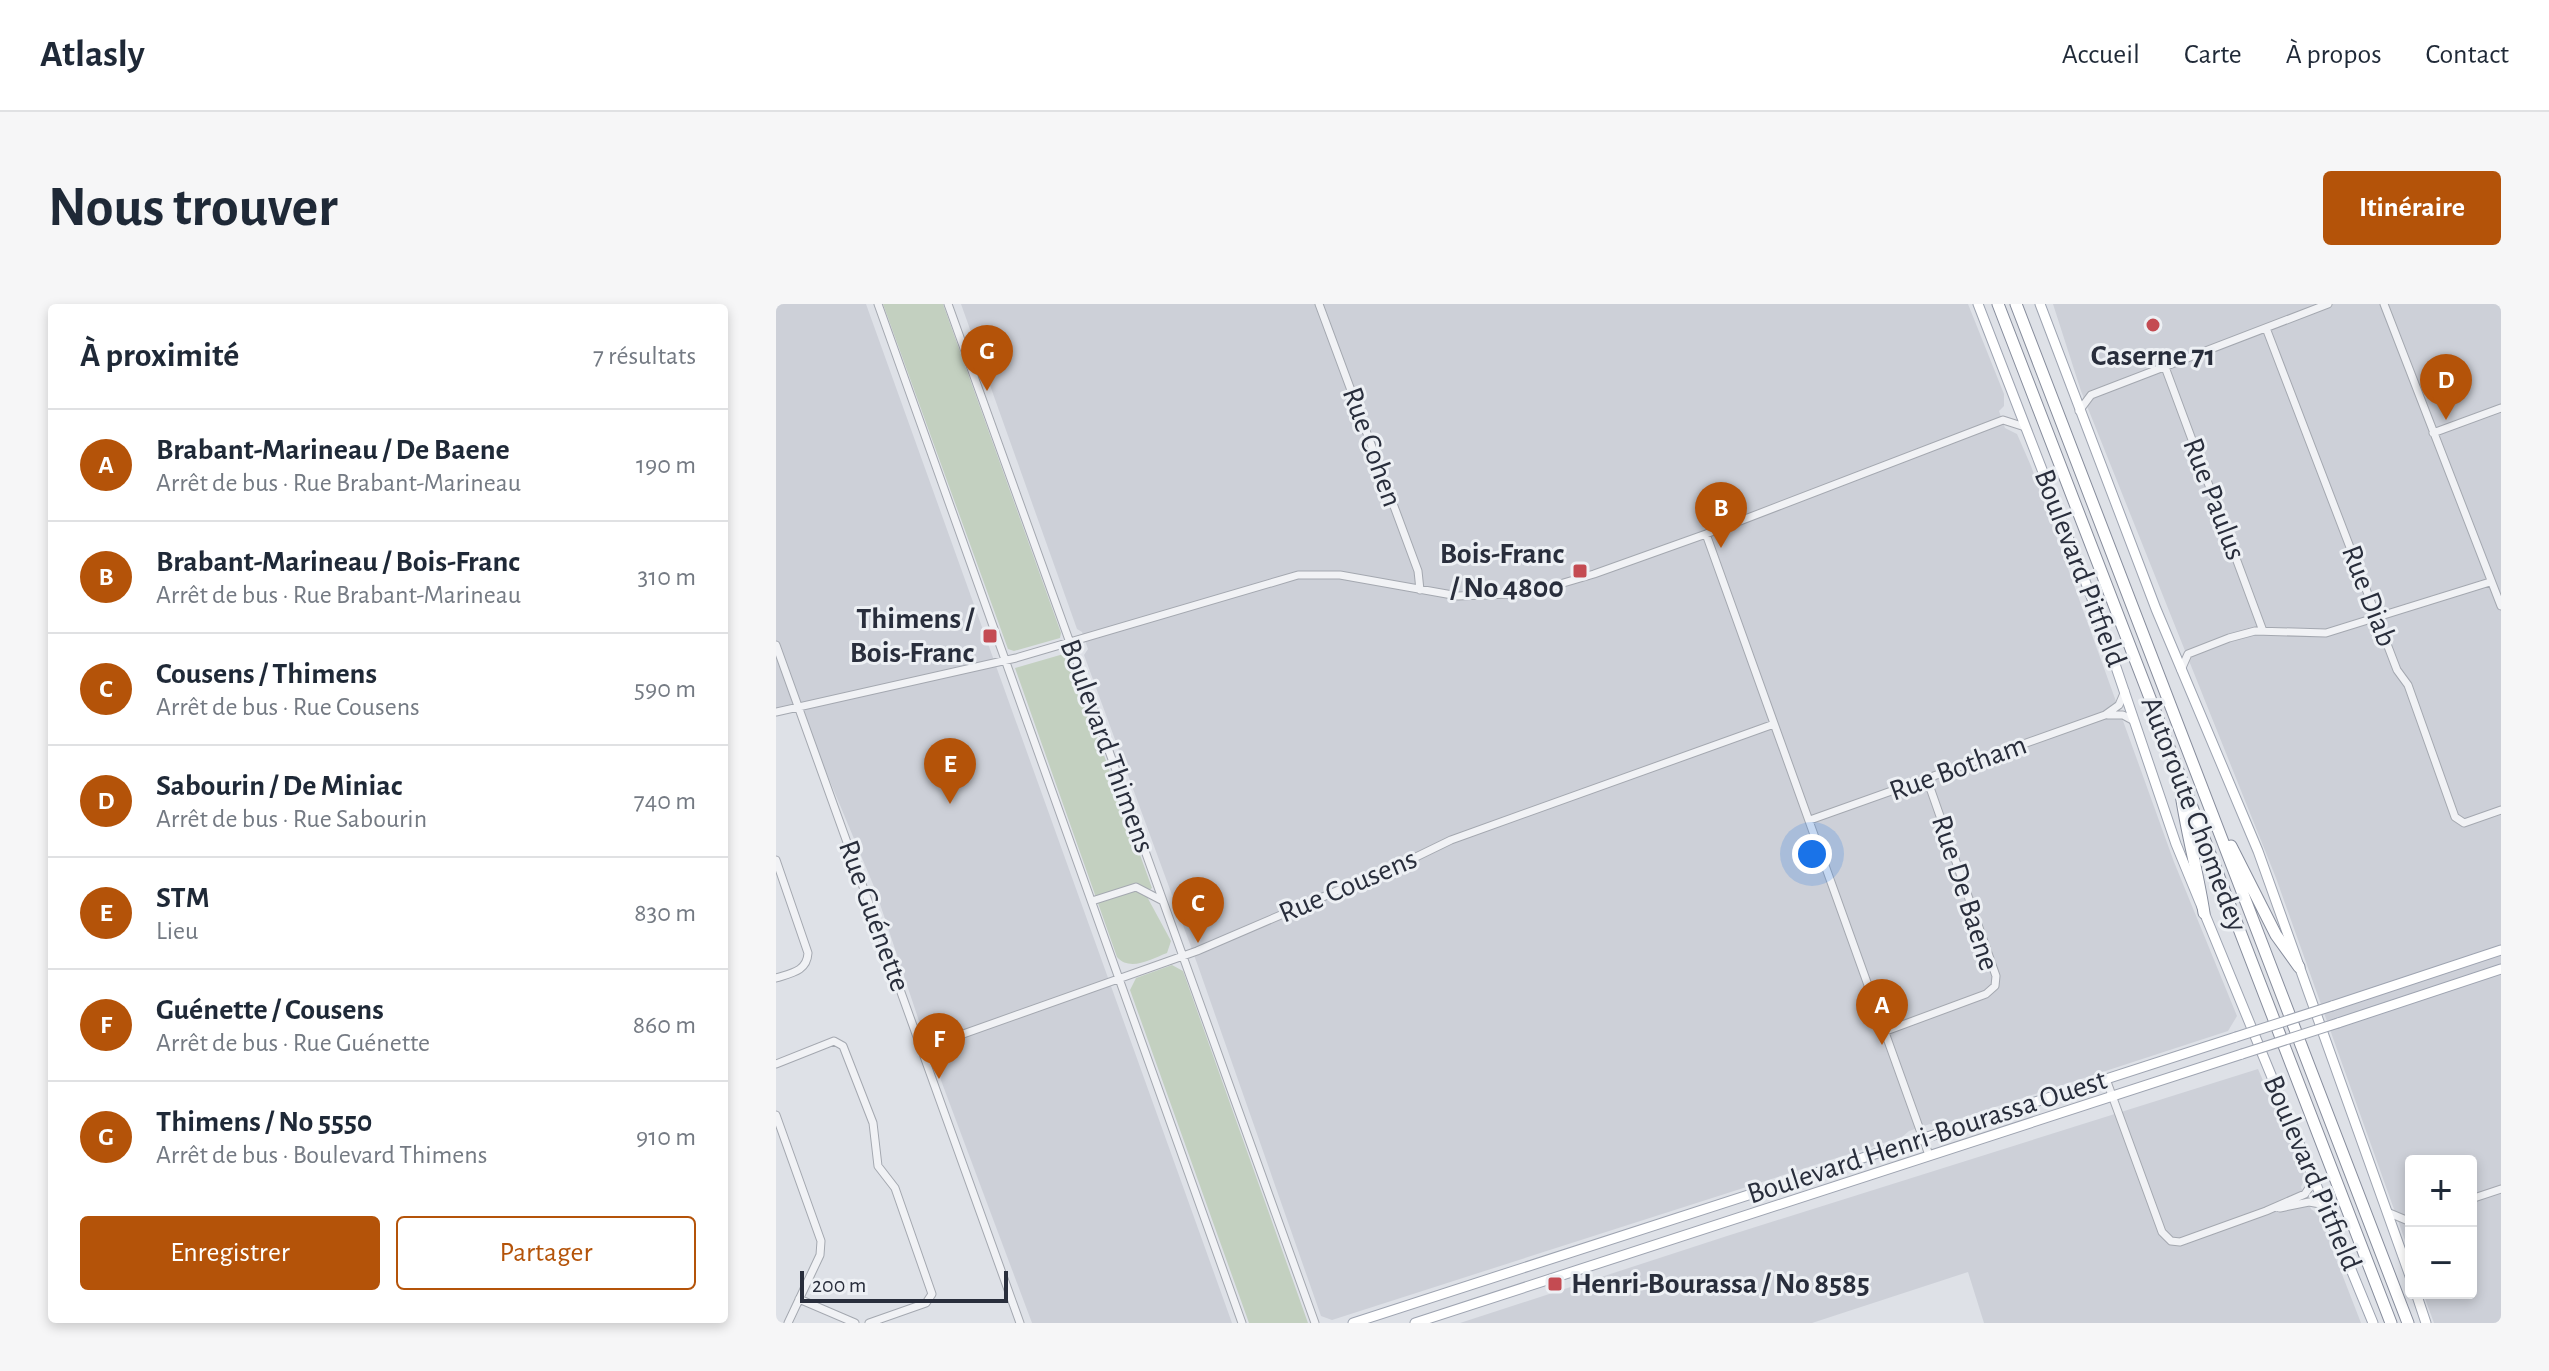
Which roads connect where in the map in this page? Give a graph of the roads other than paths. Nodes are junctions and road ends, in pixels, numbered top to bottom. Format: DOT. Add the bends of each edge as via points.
graph roads {
  1 [pos="878,304"];
  2 [pos="948,304"];
  3 [pos="1319,304"];
  4 [pos="1978,304"];
  5 [pos="1998,304"];
  6 [pos="2018,304"];
  7 [pos="2040,304"];
  8 [pos="2328,304"];
  9 [pos="2384,304"];
  10 [pos="2266,328"];
  11 [pos="2165,367"];
  12 [pos="2070,386"];
  13 [pos="2091,395"];
  14 [pos="2016,399"];
  15 [pos="2501,408"];
  16 [pos="2079,411"];
  17 [pos="2005,419"];
  18 [pos="2026,427"];
  19 [pos="2433,433"];
  20 [pos="1706,534"];
  21 [pos="2490,582"];
  22 [pos="1420,590"];
  23 [pos="2501,606"];
  24 [pos="2378,619"];
  25 [pos="2263,631"];
  26 [pos="1070,643"];
  27 [pos="776,645"];
  28 [pos="2171,646"];
  29 [pos="2188,654"];
  30 [pos="1006,661"];
  31 [pos="2181,670"];
  32 [pos="2126,691"];
  33 [pos="798,707"];
  34 [pos="776,712"];
  35 [pos="2105,715"];
  36 [pos="2135,721"];
  37 [pos="1774,724"];
  38 [pos="2178,774"];
  39 [pos="1927,779"];
  40 [pos="2209,807"];
  41 [pos="2501,810"];
  42 [pos="1810,820"];
  43 [pos="776,860"];
  44 [pos="1092,901"];
  45 [pos="1163,902"];
  46 [pos="2204,913"];
  47 [pos="2501,950"];
  48 [pos="1183,955"];
  49 [pos="2299,967"];
  50 [pos="2501,969"];
  51 [pos="1119,977"];
  52 [pos="776,978"];
  53 [pos="1886,1031"];
  54 [pos="921,1049"];
  55 [pos="776,1064"];
  56 [pos="2106,1079"];
  57 [pos="2112,1096"];
  58 [pos="776,1115"];
  59 [pos="1923,1139"];
  60 [pos="1929,1155"];
  61 [pos="2315,1179"];
  62 [pos="2501,1189"];
  63 [pos="2477,1197"];
  64 [pos="2326,1205"];
  65 [pos="2266,1211"];
  66 [pos="2387,1212"];
  67 [pos="2405,1218"];
  68 [pos="2405,1225"];
  69 [pos="2396,1237"];
  70 [pos="2405,1262"];
  71 [pos="799,1299"];
  72 [pos="2418,1299"];
  73 [pos="788,1323"];
  74 [pos="855,1323"];
  75 [pos="869,1323"];
  76 [pos="1020,1323"];
  77 [pos="1242,1323"];
  78 [pos="1315,1323"];
  79 [pos="1353,1323"];
  80 [pos="1415,1323"];
  81 [pos="2373,1323"];
  82 [pos="2391,1323"];
  83 [pos="2408,1323"];
  84 [pos="2426,1323"];
  1 -- 30 [label="street"];
  2 -- 26 [label="street, Boulevard Thimens"];
  3 -- 22 [label="street, Rue Cohen" via="1418,571"];
  4 -- 14 [label="main road, Boulevard Pitfield"];
  5 -- 38 [label="highway, Autoroute Chomedey"];
  6 -- 40 [label="highway, Autoroute Chomedey"];
  7 -- 12 [label="main road, Boulevard Pitfield"];
  8 -- 10 [label="street"];
  9 -- 19 [label="street"];
  10 -- 11 [label="street"];
  10 -- 24 [label="street, Rue Diab"];
  11 -- 13 [label="street"];
  11 -- 25 [label="street, Rue Paulus"];
  12 -- 13 [label="street"];
  12 -- 16 [label="main road, Boulevard Pitfield"];
  13 -- 16 [label="street"];
  14 -- 17 [label="street"];
  14 -- 18 [label="main road, Boulevard Pitfield"];
  15 -- 19 [label="street"];
  16 -- 28 [label="main road, Boulevard Pitfield"];
  17 -- 18 [label="street"];
  17 -- 20 [label="street"];
  18 -- 32 [label="main road, Boulevard Pitfield"];
  19 -- 21 [label="street"];
  20 -- 22 [label="street" via="1543,589 1486,596"];
  20 -- 37 [label="street"];
  21 -- 23 [label="street"];
  21 -- 24 [label="street"];
  22 -- 26 [label="street" via="1340,575 1303,574"];
  24 -- 25 [label="street" via="2326,633"];
  24 -- 41 [label="street, Rue Diab" via="2408,685 2455,817 2464,823"];
  25 -- 29 [label="street"];
  26 -- 30 [label="street"];
  26 -- 45 [label="street, Boulevard Thimens"];
  27 -- 33 [label="street, Rue Guénette"];
  28 -- 29 [label="street"];
  28 -- 31 [label="main road, Boulevard Pitfield"];
  29 -- 31 [label="street"];
  30 -- 33 [label="street"];
  30 -- 44 [label="street"];
  31 -- 49 [label="main road, Boulevard Pitfield" via="2258,851"];
  32 -- 35 [label="street, Rue Botham"];
  32 -- 36 [label="main road, Boulevard Pitfield"];
  33 -- 34 [label="street"];
  33 -- 54 [label="street, Rue Guénette"];
  35 -- 36 [label="street"];
  35 -- 39 [label="street, Rue Botham"];
  36 -- 46 [label="main road, Boulevard Pitfield"];
  37 -- 42 [label="street"];
  37 -- 48 [label="street, Rue Cousens" via="1451,840"];
  38 -- 46 [label="highway"];
  38 -- 82 [label="highway, Autoroute Chomedey"];
  39 -- 42 [label="street, Rue Botham"];
  39 -- 53 [label="street, Rue De Baene" via="1996,976 1995,986"];
  40 -- 49 [label="highway" via="2276,935"];
  40 -- 83 [label="highway, Autoroute Chomedey"];
  42 -- 53 [label="street"];
  43 -- 52 [label="street" via="808,953 802,969"];
  44 -- 45 [label="street" via="1136,887"];
  44 -- 51 [label="street"];
  45 -- 48 [label="street, Boulevard Thimens"];
  46 -- 61 [label="main road, Boulevard Pitfield"];
  47 -- 56 [label="main road, Boulevard Henri-Bourassa Ouest, bridge"];
  48 -- 51 [label="street, Rue Cousens"];
  48 -- 78 [label="street, Boulevard Thimens"];
  49 -- 66 [label="main road, Boulevard Pitfield"];
  50 -- 57 [label="main road, Boulevard Henri-Bourassa Ouest, bridge"];
  51 -- 54 [label="street, Rue Cousens"];
  51 -- 77 [label="street"];
  53 -- 59 [label="street"];
  54 -- 76 [label="street, Rue Guénette"];
  55 -- 75 [label="street" via="839,1043 873,1123 878,1166 895,1188 932,1294 926,1303"];
  56 -- 57 [label="street"];
  56 -- 59 [label="main road, Boulevard Henri-Bourassa Ouest"];
  57 -- 60 [label="main road, Boulevard Henri-Bourassa Ouest"];
  57 -- 65 [label="street" via="2167,1238 2180,1242"];
  58 -- 71 [label="street" via="821,1241 820,1255"];
  59 -- 60 [label="street"];
  59 -- 79 [label="main road, Boulevard Henri-Bourassa Ouest"];
  60 -- 80 [label="main road, Boulevard Henri-Bourassa Ouest"];
  61 -- 64 [label="main road, Boulevard Pitfield"];
  61 -- 65 [label="street" via="2306,1193"];
  62 -- 63 [label="street"];
  64 -- 65 [label="street" via="2309,1202"];
  64 -- 81 [label="main road, Boulevard Pitfield"];
  66 -- 67 [label="street"];
  66 -- 69 [label="main road, Boulevard Pitfield"];
  68 -- 69 [label="street"];
  69 -- 70 [label="main road, Boulevard Pitfield"];
  71 -- 73 [label="street"];
  71 -- 74 [label="street"];
  72 -- 84 [label="main road"];
}
